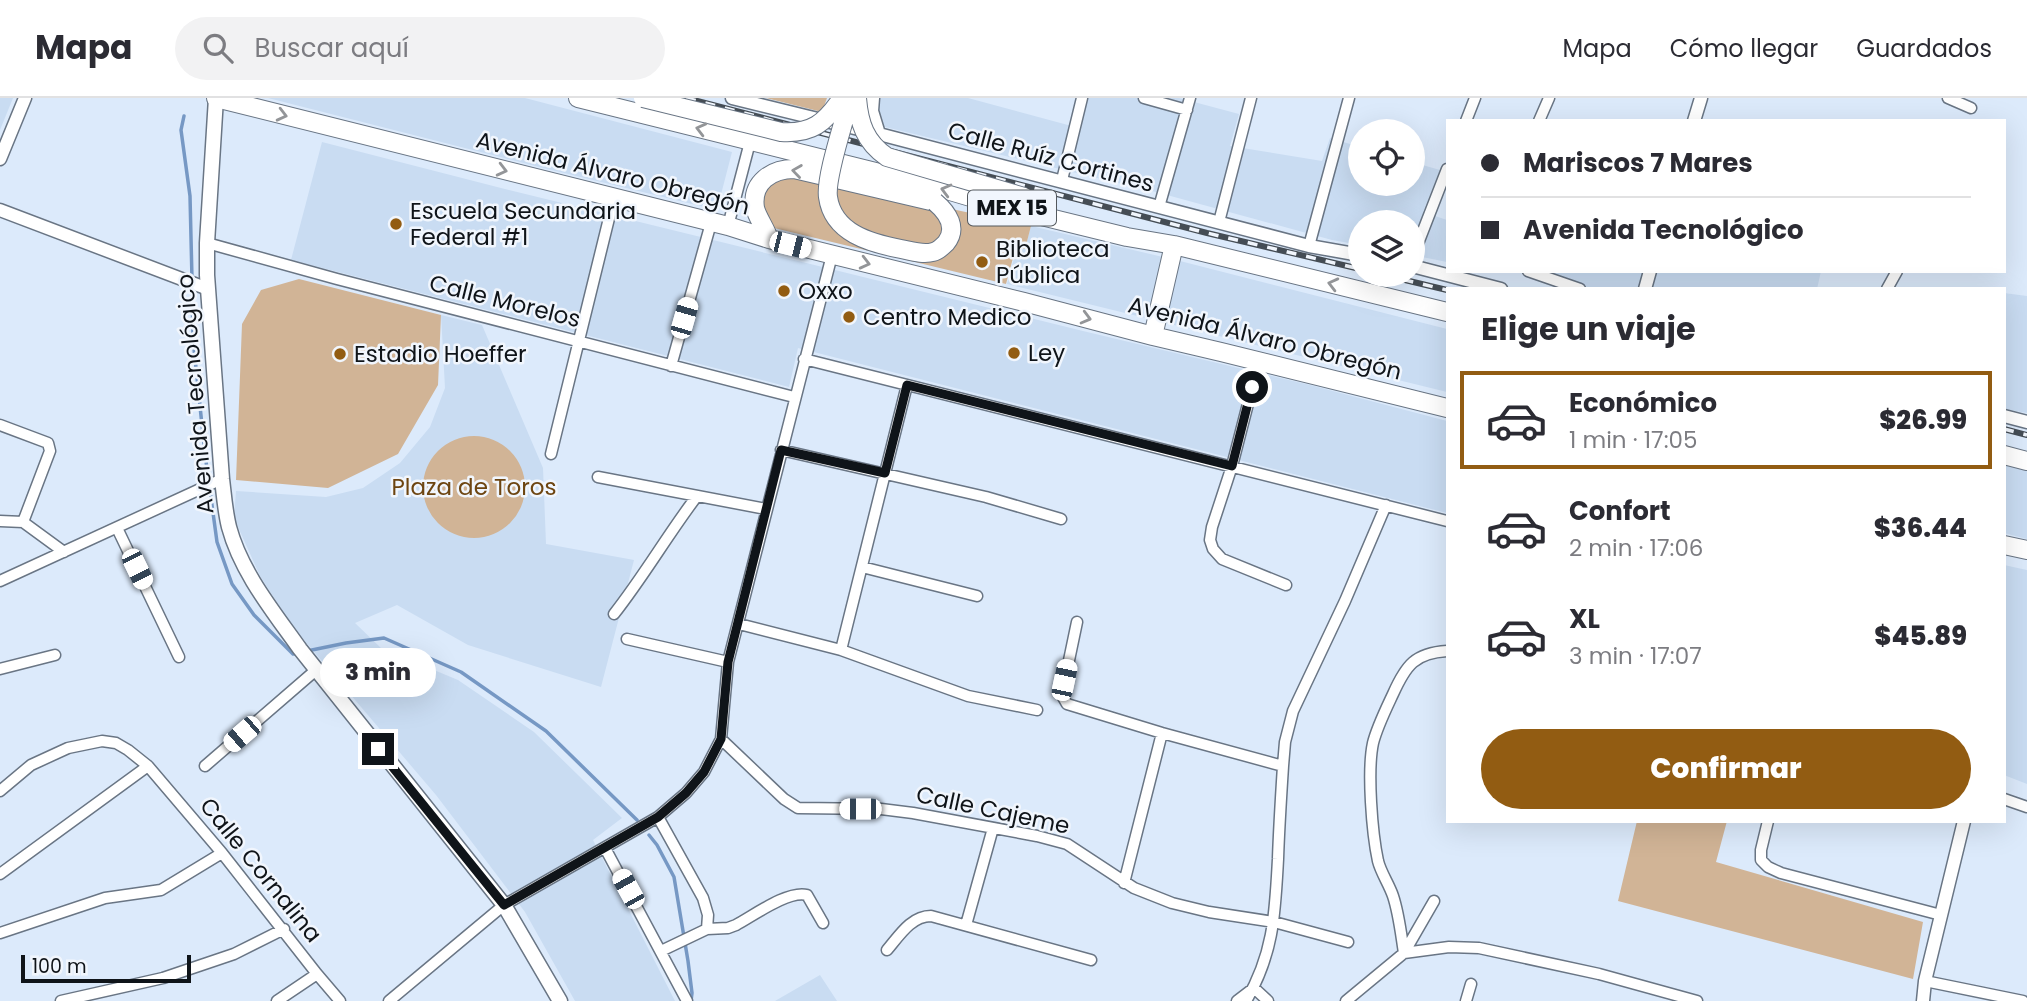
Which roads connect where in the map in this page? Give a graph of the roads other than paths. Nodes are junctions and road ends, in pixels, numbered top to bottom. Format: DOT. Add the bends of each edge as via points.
graph roads {
  1 [pos="25,98"];
  2 [pos="216,98"];
  3 [pos="578,98"];
  4 [pos="642,98"];
  5 [pos="735,98"];
  6 [pos="842,98"];
  7 [pos="850,98"];
  8 [pos="857,98"];
  9 [pos="873,98"];
  10 [pos="1082,98"];
  11 [pos="1144,98"];
  12 [pos="1190,98"];
  13 [pos="1251,98"];
  14 [pos="1349,98"];
  15 [pos="1475,98"];
  16 [pos="1549,98"];
  17 [pos="1701,98"];
  18 [pos="1948,98"];
  19 [pos="1971,108"];
  20 [pos="1187,110"];
  21 [pos="1467,119"];
  22 [pos="1540,119"];
  23 [pos="1696,119"];
  24 [pos="6,128"];
  25 [pos="879,134"];
  26 [pos="750,142"];
  27 [pos="0,159"];
  28 [pos="1446,172"];
  29 [pos="1062,180"];
  30 [pos="614,198"];
  31 [pos="1159,207"];
  32 [pos="0,210"];
  33 [pos="1219,222"];
  34 [pos="720,225"];
  35 [pos="1425,226"];
  36 [pos="1127,237"];
  37 [pos="769,239"];
  38 [pos="207,243"];
  39 [pos="1174,245"];
  40 [pos="1309,246"];
  41 [pos="1348,253"];
  42 [pos="832,255"];
  43 [pos="1425,269"];
  44 [pos="1534,273"];
  45 [pos="1490,287"];
  46 [pos="1574,287"];
  47 [pos="208,289"];
  48 [pos="1446,312"];
  49 [pos="1153,337"];
  50 [pos="579,341"];
  51 [pos="804,359"];
  52 [pos="1259,361"];
  53 [pos="671,366"];
  54 [pos="907,385"];
  55 [pos="794,397"];
  56 [pos="1446,408"];
  57 [pos="2006,417"];
  58 [pos="2027,422"];
  59 [pos="0,425"];
  60 [pos="781,450"];
  61 [pos="551,454"];
  62 [pos="2006,456"];
  63 [pos="2027,461"];
  64 [pos="1232,466"];
  65 [pos="885,473"];
  66 [pos="598,477"];
  67 [pos="222,479"];
  68 [pos="697,496"];
  69 [pos="1386,505"];
  70 [pos="766,509"];
  71 [pos="1061,519"];
  72 [pos="0,521"];
  73 [pos="1446,521"];
  74 [pos="23,522"];
  75 [pos="117,528"];
  76 [pos="2006,545"];
  77 [pos="2027,550"];
  78 [pos="64,552"];
  79 [pos="862,567"];
  80 [pos="0,581"];
  81 [pos="1286,585"];
  82 [pos="977,596"];
  83 [pos="614,614"];
  84 [pos="1077,622"];
  85 [pos="739,624"];
  86 [pos="627,639"];
  87 [pos="841,650"];
  88 [pos="1446,651"];
  89 [pos="55,655"];
  90 [pos="179,657"];
  91 [pos="728,662"];
  92 [pos="0,669"];
  93 [pos="316,670"];
  94 [pos="1037,710"];
  95 [pos="1162,733"];
  96 [pos="721,739"];
  97 [pos="148,766"];
  98 [pos="205,766"];
  99 [pos="1283,766"];
  100 [pos="0,791"];
  101 [pos="2006,800"];
  102 [pos="2027,807"];
  103 [pos="658,817"];
  104 [pos="1768,823"];
  105 [pos="1964,823"];
  106 [pos="993,828"];
  107 [pos="605,848"];
  108 [pos="222,853"];
  109 [pos="0,874"];
  110 [pos="1124,883"];
  111 [pos="1434,901"];
  112 [pos="504,905"];
  113 [pos="1941,915"];
  114 [pos="1274,922"];
  115 [pos="823,923"];
  116 [pos="966,925"];
  117 [pos="284,929"];
  118 [pos="707,929"];
  119 [pos="0,933"];
  120 [pos="1348,942"];
  121 [pos="887,950"];
  122 [pos="661,951"];
  123 [pos="1404,953"];
  124 [pos="1091,960"];
  125 [pos="317,974"];
  126 [pos="1924,981"];
  127 [pos="1471,984"];
  128 [pos="1254,988"];
  129 [pos="61,1001"];
  130 [pos="277,1001"];
  131 [pos="340,1001"];
  132 [pos="389,1001"];
  133 [pos="560,1001"];
  134 [pos="687,1001"];
  135 [pos="1237,1001"];
  136 [pos="1246,1001"];
  137 [pos="1268,1001"];
  138 [pos="1346,1001"];
  139 [pos="1466,1001"];
  140 [pos="1697,1001"];
  141 [pos="1923,1001"];
  142 [pos="2023,1001"];
  1 -- 24 [label="street"];
  2 -- 30 [label="highway, Avenida Álvaro Obregón, one-way"];
  2 -- 38 [label="main road, Avenida Tecnológico"];
  26 -- 3 [label="highway, MEX 15, one-way"];
  4 -- 6 [label="highway, bridge" via="796,133 818,125"];
  5 -- 25 [label="street, Calle Ruíz Cortines"];
  7 -- 37 [label="highway, one-way, bridge" via="827,193 830,210 839,223 880,245 923,253 934,252 949,239 951,221 935,202 794,169 774,172 758,185 755,206"];
  8 -- 36 [label="highway, bridge" via="864,131 887,156 1091,219"];
  9 -- 25 [label="street"];
  10 -- 29 [label="street"];
  11 -- 20 [label="street"];
  12 -- 20 [label="street"];
  13 -- 33 [label="street"];
  14 -- 40 [label="street"];
  15 -- 21 [label="street"];
  16 -- 22 [label="street"];
  17 -- 23 [label="street"];
  18 -- 19 [label="street"];
  20 -- 31 [label="street"];
  24 -- 27 [label="street"];
  25 -- 29 [label="street, Calle Ruíz Cortines"];
  26 -- 34 [label="street"];
  36 -- 26 [label="highway, MEX 15, one-way"];
  28 -- 35 [label="street"];
  29 -- 31 [label="street, Calle Ruíz Cortines"];
  30 -- 34 [label="highway, Avenida Álvaro Obregón"];
  30 -- 50 [label="street"];
  31 -- 33 [label="street, Calle Ruíz Cortines"];
  32 -- 47 [label="street"];
  33 -- 40 [label="street, Calle Ruíz Cortines"];
  34 -- 37 [label="highway, Avenida Álvaro Obregón"];
  34 -- 53 [label="street"];
  36 -- 39 [label="highway, MEX 15"];
  37 -- 42 [label="highway, Avenida Álvaro Obregón"];
  38 -- 47 [label="main road, Avenida Tecnológico"];
  38 -- 50 [label="street, Calle Morelos"];
  48 -- 39 [label="highway, MEX 15, one-way"];
  39 -- 49 [label="highway"];
  40 -- 41 [label="street, Calle Ruíz Cortines"];
  42 -- 49 [label="highway, Avenida Álvaro Obregón, one-way"];
  42 -- 51 [label="street"];
  43 -- 45 [label="street"];
  44 -- 46 [label="street"];
  47 -- 67 [label="main road, Avenida Tecnológico"];
  49 -- 52 [label="highway, Avenida Álvaro Obregón"];
  50 -- 53 [label="street, Calle Morelos"];
  50 -- 61 [label="street"];
  51 -- 54 [label="street"];
  51 -- 55 [label="street"];
  52 -- 56 [label="highway, Avenida Álvaro Obregón"];
  52 -- 64 [label="street"];
  53 -- 55 [label="street, Calle Morelos"];
  54 -- 64 [label="street"];
  54 -- 65 [label="street"];
  55 -- 60 [label="street"];
  57 -- 58 [label="street"];
  59 -- 74 [label="street" via="50,446"];
  60 -- 65 [label="street"];
  60 -- 70 [label="street"];
  62 -- 63 [label="highway"];
  64 -- 69 [label="street"];
  64 -- 81 [label="street" via="1212,527 1213,549 1232,564"];
  65 -- 71 [label="street"];
  65 -- 79 [label="street"];
  66 -- 68 [label="street"];
  67 -- 75 [label="street"];
  67 -- 93 [label="main road, Avenida Tecnológico" via="230,530 243,562"];
  68 -- 70 [label="street"];
  68 -- 83 [label="street"];
  69 -- 73 [label="street"];
  69 -- 99 [label="street" via="1293,711"];
  70 -- 85 [label="street"];
  72 -- 74 [label="street"];
  74 -- 78 [label="street"];
  75 -- 78 [label="street"];
  75 -- 90 [label="street"];
  76 -- 77 [label="highway"];
  78 -- 80 [label="street"];
  79 -- 82 [label="street"];
  79 -- 87 [label="street"];
  84 -- 95 [label="street" via="1063,689 1067,705"];
  85 -- 87 [label="street"];
  85 -- 91 [label="street"];
  86 -- 91 [label="street"];
  87 -- 94 [label="street" via="968,696"];
  88 -- 123 [label="street" via="1418,657 1405,670 1373,743 1374,842 1398,915"];
  89 -- 92 [label="street"];
  91 -- 96 [label="street"];
  93 -- 98 [label="street"];
  93 -- 112 [label="main road, Avenida Tecnológico"];
  95 -- 99 [label="street"];
  95 -- 110 [label="street"];
  96 -- 103 [label="street" via="704,772"];
  96 -- 106 [label="street, Calle Cajeme" via="798,808 881,809"];
  97 -- 100 [label="street, Calle Cornalina" via="116,743 87,743 31,765"];
  97 -- 108 [label="street, Calle Cornalina"];
  97 -- 109 [label="street"];
  99 -- 114 [label="street"];
  101 -- 102 [label="street"];
  103 -- 107 [label="street"];
  103 -- 118 [label="street" via="703,898"];
  104 -- 113 [label="street" via="1761,860 1768,867"];
  105 -- 113 [label="street"];
  106 -- 110 [label="street, Calle Cajeme" via="1066,844"];
  106 -- 116 [label="street"];
  107 -- 112 [label="street"];
  107 -- 122 [label="street"];
  108 -- 117 [label="street, Calle Cornalina"];
  108 -- 119 [label="street" via="161,890 104,898"];
  110 -- 114 [label="street, Calle Cajeme" via="1172,903"];
  111 -- 123 [label="street"];
  112 -- 132 [label="street"];
  112 -- 133 [label="main road, Avenida Tecnológico"];
  113 -- 126 [label="street"];
  114 -- 120 [label="street, Calle Cajeme"];
  114 -- 128 [label="street"];
  115 -- 118 [label="street" via="807,895 801,894 728,928"];
  116 -- 121 [label="street" via="923,916"];
  116 -- 124 [label="street"];
  117 -- 125 [label="street, Calle Cornalina"];
  117 -- 129 [label="street" via="234,954 163,978"];
  118 -- 122 [label="street"];
  122 -- 134 [label="street"];
  123 -- 138 [label="street"];
  123 -- 140 [label="street" via="1479,948"];
  125 -- 130 [label="street"];
  125 -- 131 [label="street, Calle Cornalina"];
  126 -- 141 [label="street"];
  126 -- 142 [label="street"];
  127 -- 139 [label="street"];
  128 -- 135 [label="street"];
  128 -- 136 [label="street"];
  128 -- 137 [label="street"];
}
